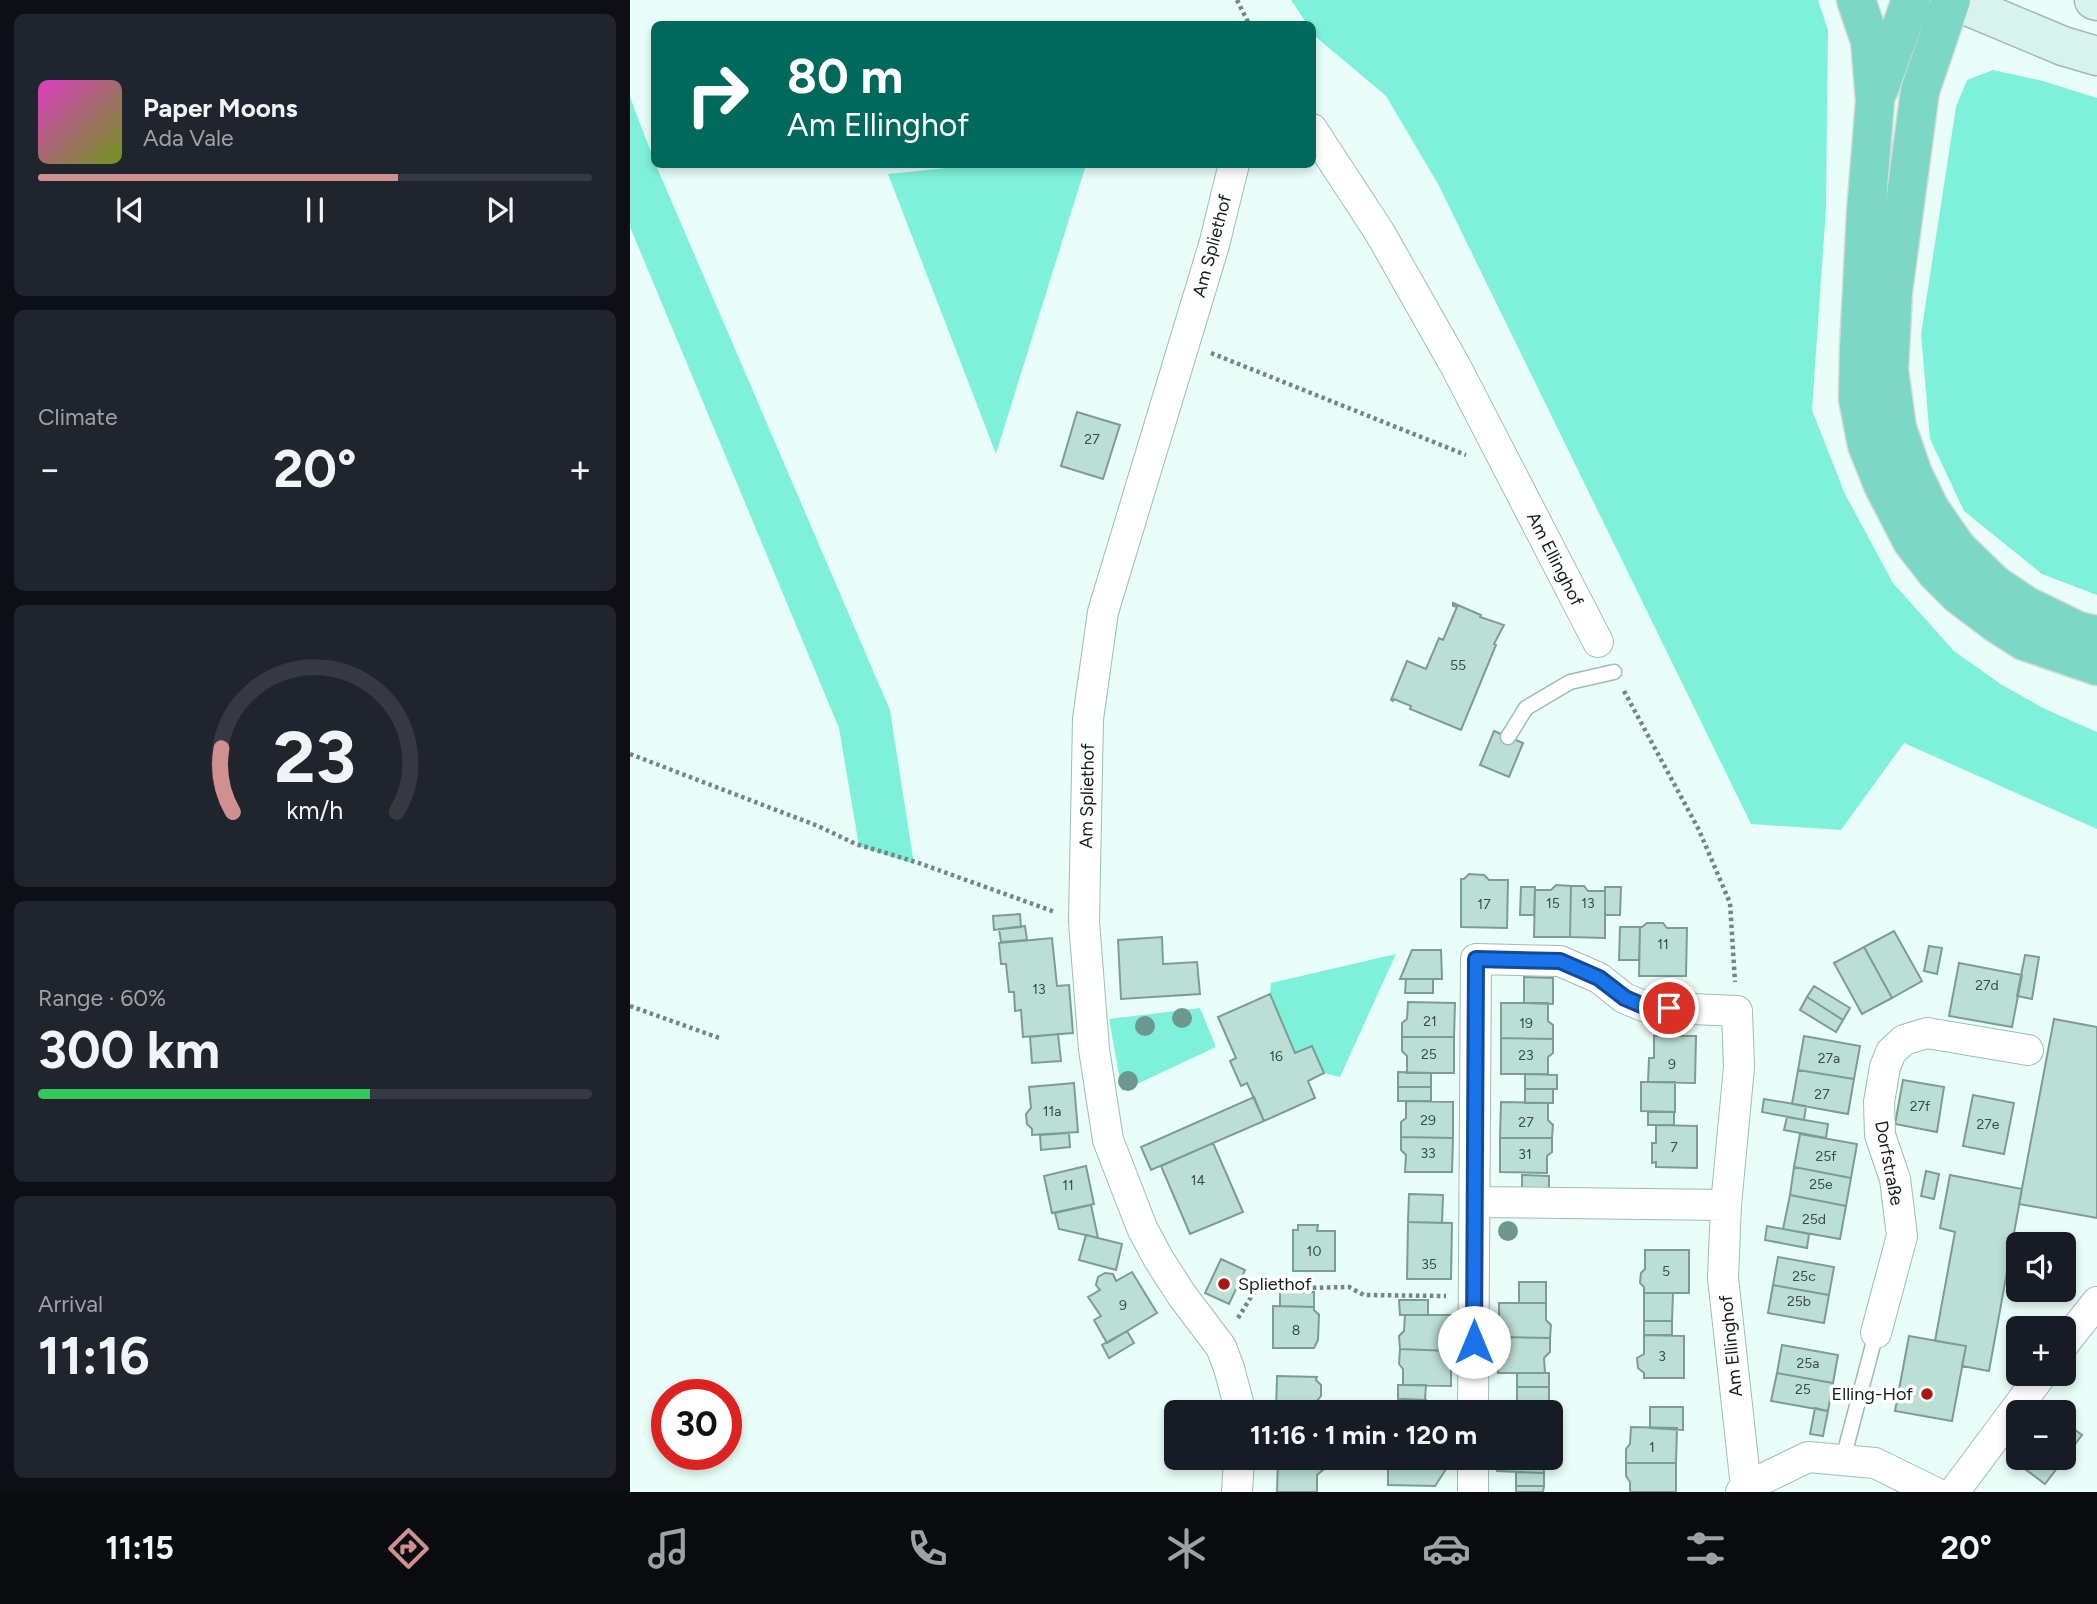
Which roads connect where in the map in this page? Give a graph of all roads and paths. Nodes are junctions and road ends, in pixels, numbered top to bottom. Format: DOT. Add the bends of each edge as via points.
graph roads {
  1 [pos="1237,0"];
  2 [pos="1856,0"];
  3 [pos="1911,0"];
  4 [pos="1952,0"];
  5 [pos="1248,21"];
  6 [pos="2097,56"];
  7 [pos="1875,101"];
  8 [pos="1316,135"];
  9 [pos="1233,168"];
  10 [pos="1184,342"];
  11 [pos="1511,473"];
  12 [pos="2097,635"];
  13 [pos="1598,642"];
  14 [pos="2097,666"];
  15 [pos="1614,672"];
  16 [pos="1508,737"];
  17 [pos="630,754"];
  18 [pos="1084,922"];
  19 [pos="630,1006"];
  20 [pos="1737,1011"];
  21 [pos="722,1039"];
  22 [pos="2028,1050"];
  23 [pos="1475,1202"];
  24 [pos="1727,1205"];
  25 [pos="1474,1296"];
  26 [pos="2097,1302"];
  27 [pos="2076,1329"];
  28 [pos="1876,1333"];
  29 [pos="1221,1347"];
  30 [pos="2033,1386"];
  31 [pos="1237,1400"];
  32 [pos="1474,1400"];
  33 [pos="1843,1459"];
  34 [pos="1239,1470"];
  35 [pos="1473,1470"];
  36 [pos="1743,1490"];
  37 [pos="1237,1492"];
  38 [pos="1473,1492"];
  39 [pos="1934,1492"];
  40 [pos="1954,1492"];
  1 -- 5 [label="path"];
  2 -- 7 [label="highway" via="1870,41"];
  3 -- 7 [label="highway"];
  4 -- 6 [label="main road"];
  4 -- 12 [label="highway" via="1920,91 1893,292 1889,370 1897,428 1930,509 1957,548 1994,584 2025,604 2078,631"];
  7 -- 14 [label="highway" via="1859,348 1858,399 1867,445 1912,541 1959,595 2024,641"];
  8 -- 11 [label="street, Am Ellinghof" via="1380,233"];
  9 -- 10 [label="street, Am Spliethof"];
  10 -- 11 [label="path"];
  10 -- 18 [label="street, Am Spliethof" via="1103,612 1088,719"];
  11 -- 13 [label="street, Am Ellinghof"];
  15 -- 16 [label="lane" via="1570,682 1526,708"];
  15 -- 20 [label="path" via="1699,830 1730,903"];
  17 -- 18 [label="path" via="856,844"];
  18 -- 29 [label="street, Am Spliethof" via="1094,1049 1108,1140 1158,1258"];
  19 -- 21 [label="path"];
  20 -- 23 [label="street" via="1646,1007 1560,961 1476,959"];
  20 -- 24 [label="street, Am Ellinghof" via="1739,1067"];
  22 -- 28 [label="street, Dorfstraße" via="1927,1033 1904,1040 1891,1052 1878,1102 1880,1135 1895,1179 1902,1236"];
  23 -- 24 [label="street"];
  23 -- 25 [label="street"];
  24 -- 36 [label="street, Am Ellinghof" via="1723,1278"];
  25 -- 29 [label="path" via="1364,1295 1349,1287 1256,1289"];
  25 -- 32 [label="street"];
  26 -- 27 [label="street"];
  28 -- 33 [label="lane"];
  29 -- 31 [label="street, Am Spliethof"];
  30 -- 40 [label="street"];
  33 -- 36 [label="street" via="1808,1457"];
  33 -- 39 [label="street" via="1875,1463"];
  34 -- 37 [label="street"];
  35 -- 38 [label="street"];
}
